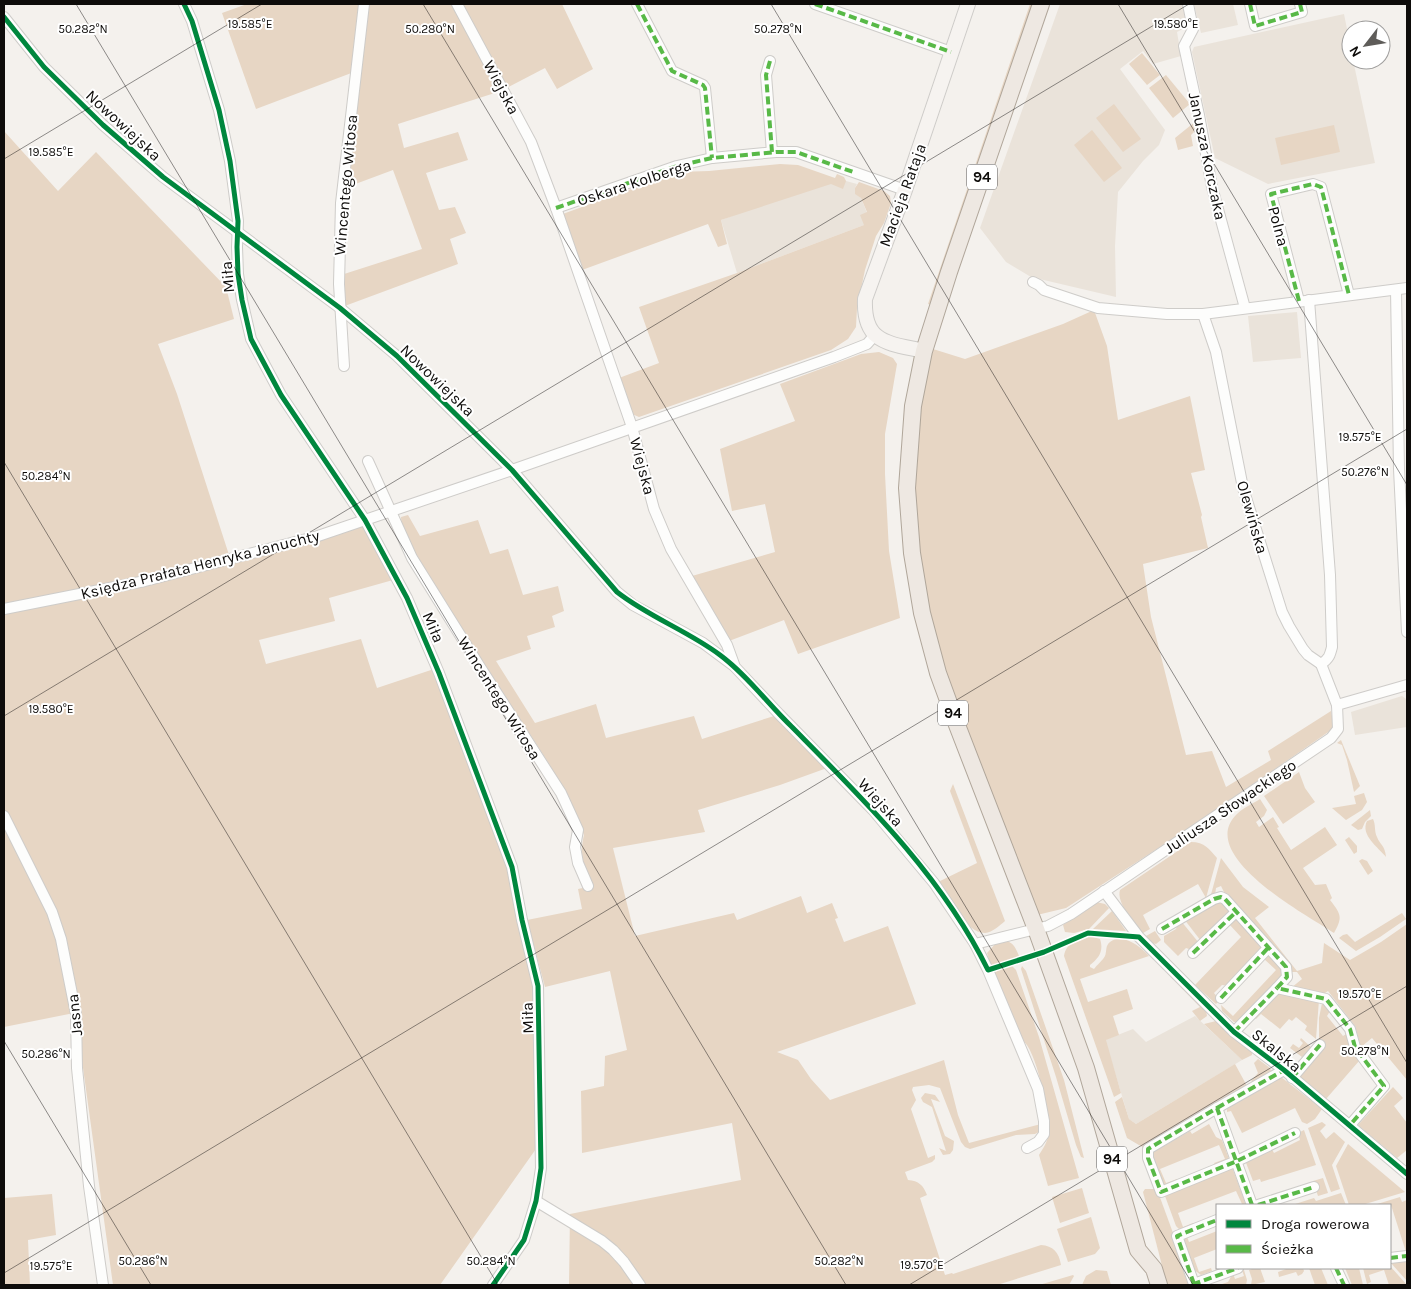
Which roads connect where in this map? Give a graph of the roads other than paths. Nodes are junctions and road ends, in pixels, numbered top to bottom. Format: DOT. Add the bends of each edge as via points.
graph roads {
  1 [pos="184,4"];
  2 [pos="364,4"];
  3 [pos="457,4"];
  4 [pos="637,4"];
  5 [pos="815,4"];
  6 [pos="968,4"];
  7 [pos="1041,4"];
  8 [pos="1188,4"];
  9 [pos="1250,4"];
  10 [pos="1300,4"];
  11 [pos="4,17"];
  12 [pos="951,52"];
  13 [pos="770,61"];
  14 [pos="772,152"];
  15 [pos="712,158"];
  16 [pos="905,190"];
  17 [pos="556,208"];
  18 [pos="237,232"];
  19 [pos="1033,282"];
  20 [pos="1407,288"];
  21 [pos="1396,290"];
  22 [pos="1350,295"];
  23 [pos="1304,301"];
  24 [pos="340,308"];
  25 [pos="1245,308"];
  26 [pos="1203,314"];
  27 [pos="874,336"];
  28 [pos="924,351"];
  29 [pos="344,366"];
  30 [pos="632,427"];
  31 [pos="368,460"];
  32 [pos="512,470"];
  33 [pos="1404,511"];
  34 [pos="391,512"];
  35 [pos="365,520"];
  36 [pos="4,609"];
  37 [pos="1407,632"];
  38 [pos="1321,664"];
  39 [pos="735,667"];
  40 [pos="1407,685"];
  41 [pos="1337,704"];
  42 [pos="4,816"];
  43 [pos="588,886"];
  44 [pos="1104,891"];
  45 [pos="1236,912"];
  46 [pos="1162,929"];
  47 [pos="1028,930"];
  48 [pos="975,944"];
  49 [pos="1268,948"];
  50 [pos="1193,954"];
  51 [pos="1277,988"];
  52 [pos="1221,998"];
  53 [pos="1234,1032"];
  54 [pos="1320,1044"];
  55 [pos="1284,1070"];
  56 [pos="1292,1078"];
  57 [pos="1217,1108"];
  58 [pos="1350,1125"];
  59 [pos="1295,1132"];
  60 [pos="1027,1148"];
  61 [pos="1237,1161"];
  62 [pos="1407,1174"];
  63 [pos="1314,1187"];
  64 [pos="536,1201"];
  65 [pos="1252,1204"];
  66 [pos="1261,1204"];
  67 [pos="1216,1220"];
  68 [pos="1407,1256"];
  69 [pos="1391,1258"];
  70 [pos="1235,1269"];
  71 [pos="1336,1269"];
  72 [pos="103,1285"];
  73 [pos="493,1285"];
  74 [pos="640,1285"];
  75 [pos="1159,1285"];
  76 [pos="1194,1285"];
  77 [pos="1344,1285"];
  1 -- 18 [label="street, Miła" via="219,110 230,161"];
  2 -- 24 [label="street, Wincentego Witosa" via="341,202"];
  3 -- 17 [label="street, Wiejska" via="531,142"];
  4 -- 15 [label="street" via="672,70 705,88"];
  5 -- 12 [label="street"];
  6 -- 12 [label="street, Macieja Rataja"];
  7 -- 28 [label="main road, 94"];
  8 -- 25 [label="street, Janusza Korczaka" via="1193,29 1184,46 1212,187"];
  9 -- 10 [label="street" via="1255,26 1302,12"];
  11 -- 18 [label="street, Nowowiejska" via="44,67 103,125 163,177"];
  12 -- 16 [label="street, Macieja Rataja"];
  13 -- 14 [label="street" via="766,75"];
  14 -- 15 [label="street, Oskara Kolberga"];
  14 -- 16 [label="street, Oskara Kolberga" via="796,152"];
  15 -- 17 [label="street, Oskara Kolberga" via="677,166"];
  16 -- 27 [label="street, Macieja Rataja" via="865,299 866,318"];
  17 -- 30 [label="street, Wiejska"];
  18 -- 24 [label="street, Nowowiejska"];
  18 -- 35 [label="street, Miła" via="238,274 251,339 282,395"];
  19 -- 26 [label="street" via="1044,290 1098,308"];
  20 -- 21 [label="street"];
  21 -- 22 [label="street"];
  21 -- 33 [label="street"];
  22 -- 23 [label="street"];
  22 -- 23 [label="street, Polna" via="1321,187 1314,184 1271,194"];
  23 -- 25 [label="street"];
  23 -- 38 [label="street" via="1330,575 1332,647 1330,655"];
  24 -- 29 [label="street, Wincentego Witosa"];
  24 -- 32 [label="street, Nowowiejska" via="397,356"];
  25 -- 26 [label="street"];
  26 -- 38 [label="street, Olewińska" via="1216,352 1243,488 1270,576 1288,626 1308,655"];
  27 -- 28 [label="street" via="884,342"];
  27 -- 30 [label="street" via="868,344 834,357"];
  28 -- 47 [label="main road, 94" via="913,406 908,488 912,553 922,613 938,673"];
  30 -- 32 [label="street"];
  30 -- 39 [label="street, Wiejska" via="654,509 671,549 727,645"];
  31 -- 34 [label="street, Wincentego Witosa"];
  32 -- 34 [label="street"];
  32 -- 39 [label="street, Nowowiejska" via="617,592 633,605 703,643"];
  33 -- 37 [label="street"];
  34 -- 35 [label="street"];
  34 -- 43 [label="street, Wincentego Witosa" via="412,558 560,793 578,830 575,847"];
  35 -- 36 [label="street, Księdza Prałata Henryka Januchty" via="318,536 145,581"];
  35 -- 64 [label="street, Miła" via="419,622 512,867 538,993 541,1168"];
  38 -- 41 [label="street, Olewińska"];
  39 -- 48 [label="street, Wiejska" via="873,810 934,883"];
  40 -- 41 [label="street"];
  41 -- 44 [label="street, Juliusza Słowackiego" via="1338,729 1332,738"];
  42 -- 72 [label="street, Jasna" via="52,912 61,939 76,1014 78,1078"];
  44 -- 47 [label="street, Juliusza Słowackiego" via="1048,926"];
  44 -- 53 [label="street, Skalska" via="1138,937"];
  45 -- 46 [label="street, Skalska" via="1221,897"];
  45 -- 49 [label="street, Skalska"];
  45 -- 50 [label="street"];
  47 -- 48 [label="street"];
  47 -- 75 [label="main road, 94" via="1086,1068 1138,1250 1154,1269"];
  48 -- 60 [label="street, Wiejska" via="1038,1090 1044,1134"];
  49 -- 51 [label="street, Skalska" via="1286,967 1287,977"];
  49 -- 52 [label="street"];
  51 -- 53 [label="street, Skalska"];
  51 -- 58 [label="street" via="1326,998 1350,1029 1356,1047 1384,1086"];
  53 -- 55 [label="street, Skalska"];
  54 -- 56 [label="street"];
  55 -- 56 [label="street, Skalska"];
  55 -- 57 [label="street"];
  56 -- 58 [label="street, Skalska"];
  57 -- 61 [label="street"];
  57 -- 61 [label="street" via="1148,1149 1148,1158 1161,1192"];
  58 -- 62 [label="street, Skalska"];
  59 -- 61 [label="street"];
  61 -- 65 [label="street"];
  63 -- 66 [label="street"];
  64 -- 73 [label="street, Miła" via="524,1240"];
  64 -- 74 [label="street" via="602,1241 624,1262"];
  67 -- 76 [label="street" via="1176,1236"];
  68 -- 69 [label="street"];
  70 -- 76 [label="street"];
  71 -- 77 [label="street"];
}
